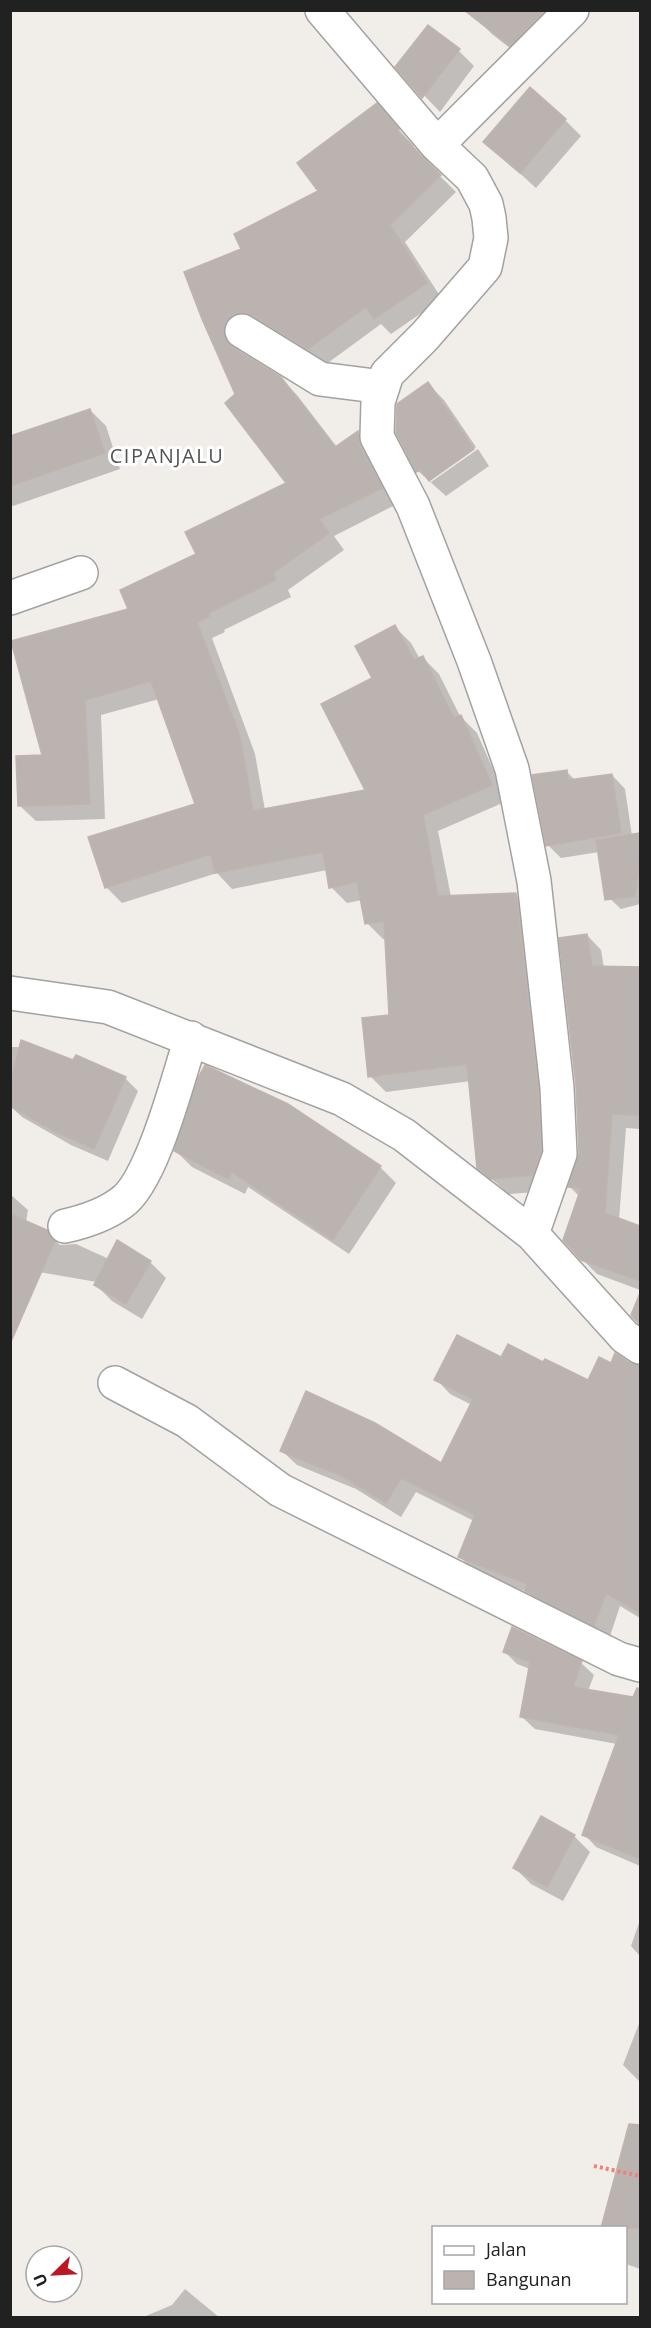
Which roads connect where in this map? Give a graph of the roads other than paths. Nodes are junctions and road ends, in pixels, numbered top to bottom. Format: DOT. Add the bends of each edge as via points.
graph roads {
  1 [pos="322,10"];
  2 [pos="572,10"];
  3 [pos="438,145"];
  4 [pos="242,331"];
  5 [pos="383,387"];
  6 [pos="81,573"];
  7 [pos="10,598"];
  8 [pos="10,993"];
  9 [pos="191,1038"];
  10 [pos="65,1226"];
  11 [pos="532,1234"];
  12 [pos="640,1347"];
  13 [pos="115,1383"];
  14 [pos="640,1665"];
  1 -- 3 [label="street"];
  2 -- 3 [label="street"];
  3 -- 5 [label="street" via="472,178 486,204 491,238 485,267 387,374"];
  4 -- 5 [label="street" via="321,380"];
  5 -- 11 [label="street" via="378,402 377,437 413,506 474,661 512,769 534,881 557,1088 560,1154"];
  6 -- 7 [label="street"];
  8 -- 9 [label="street" via="108,1007"];
  9 -- 10 [label="street" via="155,1149 141,1179 122,1203"];
  9 -- 11 [label="street" via="342,1099 404,1135"];
  11 -- 12 [label="street" via="625,1337"];
  13 -- 14 [label="street" via="187,1421 280,1490 619,1659"];
}
